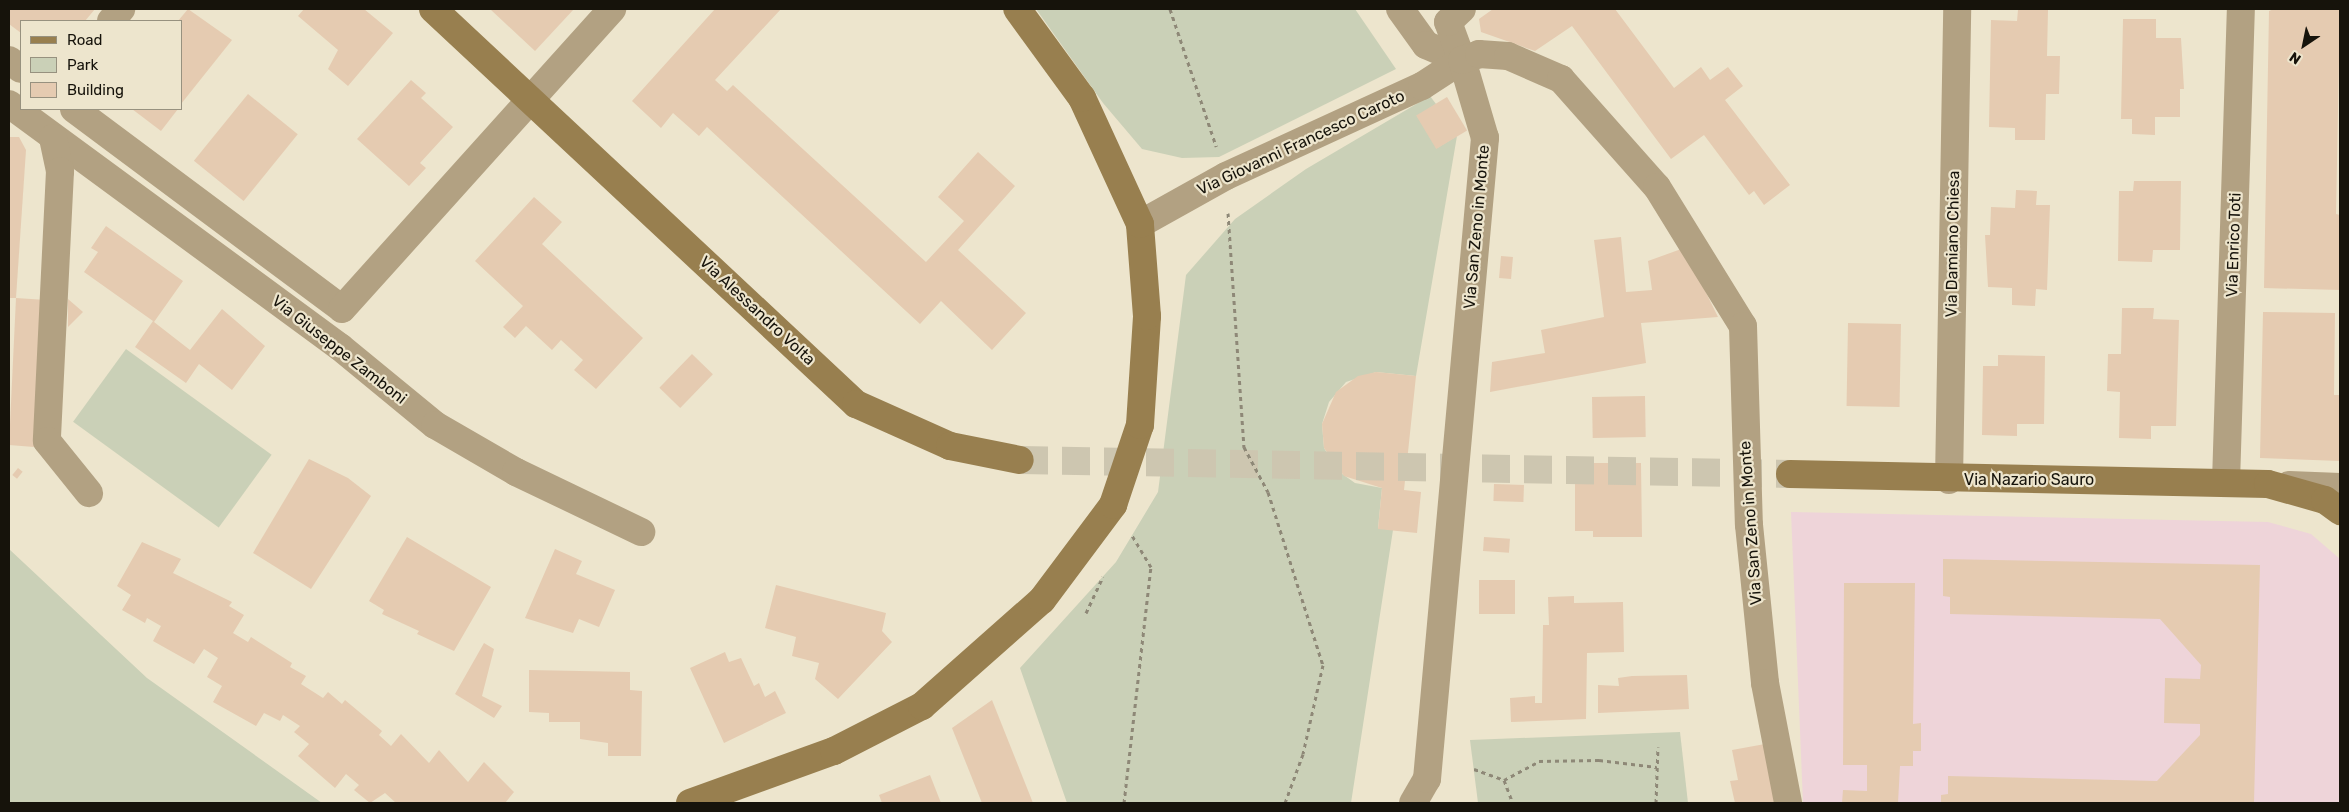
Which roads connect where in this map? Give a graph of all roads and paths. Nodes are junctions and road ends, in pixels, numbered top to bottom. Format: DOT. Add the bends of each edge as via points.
graph roads {
  1 [pos="121,9"];
  2 [pos="433,9"];
  3 [pos="612,9"];
  4 [pos="1017,9"];
  5 [pos="1170,9"];
  6 [pos="1400,9"];
  7 [pos="1462,9"];
  8 [pos="1957,9"];
  9 [pos="2241,9"];
  10 [pos="112,20"];
  11 [pos="9,60"];
  12 [pos="1462,60"];
  13 [pos="20,68"];
  14 [pos="530,98"];
  15 [pos="9,104"];
  16 [pos="75,110"];
  17 [pos="53,138"];
  18 [pos="1226,176"];
  19 [pos="1140,224"];
  20 [pos="1020,460"];
  21 [pos="1790,474"];
  22 [pos="1949,480"];
  23 [pos="2226,482"];
  24 [pos="2268,484"];
  25 [pos="2340,487"];
  26 [pos="89,493"];
  27 [pos="1113,505"];
  28 [pos="2340,511"];
  29 [pos="641,532"];
  30 [pos="1105,572"];
  31 [pos="1086,613"];
  32 [pos="1658,747"];
  33 [pos="1657,767"];
  34 [pos="1474,769"];
  35 [pos="1504,780"];
  36 [pos="1428,791"];
  37 [pos="690,803"];
  38 [pos="1124,803"];
  39 [pos="1285,803"];
  40 [pos="1412,803"];
  41 [pos="1513,803"];
  42 [pos="1656,803"];
  43 [pos="1788,803"];
  1 -- 10 [label="street"];
  2 -- 14 [label="street, Via Alessandro Volta"];
  3 -- 14 [label="street"];
  4 -- 19 [label="street" via="1082,98"];
  5 -- 18 [label="path"];
  6 -- 12 [label="street" via="1426,45"];
  7 -- 12 [label="street" via="1448,22"];
  8 -- 22 [label="street, Via Damiano Chiesa"];
  9 -- 23 [label="street, Via Enrico Toti"];
  11 -- 13 [label="street"];
  12 -- 18 [label="street, Via Giovanni Francesco Caroto" via="1422,86"];
  12 -- 36 [label="street, Via San Zeno in Monte" via="1485,138"];
  12 -- 43 [label="street, Via San Zeno in Monte" via="1479,54 1508,56 1561,79 1656,186 1743,326 1750,535 1765,683"];
  14 -- 16 [label="street, Via Giuseppe Zamboni" via="342,309"];
  14 -- 20 [label="street, Via Alessandro Volta" via="856,404 950,446"];
  15 -- 17 [label="street, Via Giuseppe Zamboni"];
  17 -- 26 [label="street" via="60,172 47,440"];
  17 -- 29 [label="street, Via Giuseppe Zamboni" via="340,348 435,425 516,472"];
  18 -- 19 [label="street, Via Giovanni Francesco Caroto"];
  18 -- 39 [label="path" via="1244,447 1268,492 1323,665 1303,754"];
  19 -- 27 [label="street" via="1147,316 1140,425"];
  21 -- 22 [label="street, Via Nazario Sauro"];
  22 -- 23 [label="street, Via Nazario Sauro"];
  23 -- 24 [label="street, Via Nazario Sauro"];
  24 -- 25 [label="street, Via Nazario Sauro"];
  24 -- 28 [label="street, Via Nazario Sauro" via="2324,500"];
  27 -- 37 [label="street" via="1042,600 922,706 834,751"];
  27 -- 38 [label="path" via="1151,566"];
  30 -- 31 [label="path"];
  32 -- 33 [label="path"];
  33 -- 35 [label="path" via="1599,760 1539,761"];
  33 -- 42 [label="path"];
  34 -- 35 [label="path"];
  35 -- 41 [label="path"];
  36 -- 40 [label="street, Via San Zeno in Monte"];
}
